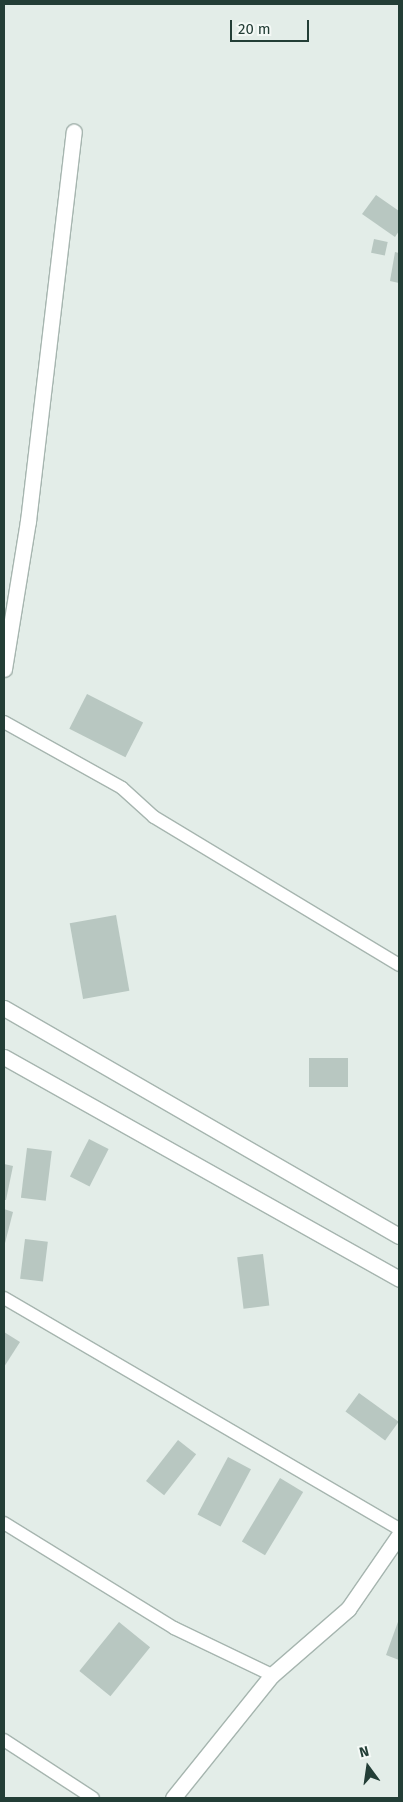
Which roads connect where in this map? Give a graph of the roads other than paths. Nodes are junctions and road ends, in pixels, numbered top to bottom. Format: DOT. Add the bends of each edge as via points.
graph roads {
  1 [pos="74,132"];
  2 [pos="4,669"];
  3 [pos="4,722"];
  4 [pos="399,965"];
  5 [pos="4,1008"];
  6 [pos="4,1057"];
  7 [pos="399,1236"];
  8 [pos="399,1279"];
  9 [pos="4,1298"];
  10 [pos="4,1523"];
  11 [pos="399,1529"];
  12 [pos="399,1535"];
  13 [pos="272,1675"];
  14 [pos="4,1740"];
  15 [pos="93,1798"];
  16 [pos="173,1798"];
  1 -- 2 [label="main road" via="28,521"];
  3 -- 4 [label="lane" via="122,788 154,817"];
  5 -- 7 [label="main road"];
  6 -- 8 [label="main road"];
  9 -- 11 [label="lane"];
  10 -- 13 [label="lane" via="174,1628"];
  12 -- 13 [label="main road" via="348,1609"];
  13 -- 16 [label="main road"];
  14 -- 15 [label="lane"];
}
